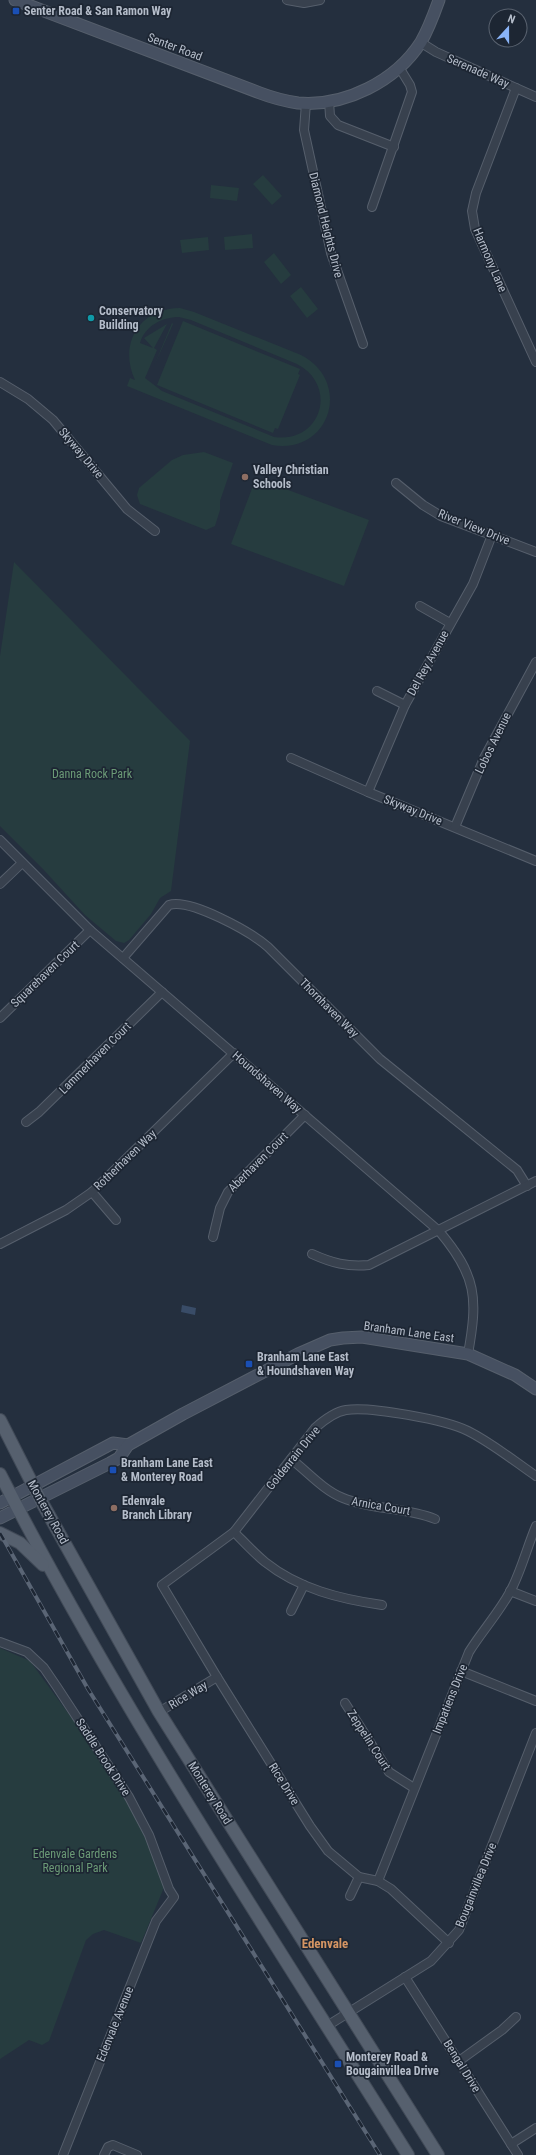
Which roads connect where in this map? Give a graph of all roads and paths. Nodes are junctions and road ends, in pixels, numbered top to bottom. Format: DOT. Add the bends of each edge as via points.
graph roads {
  1 [pos="15,0"];
  2 [pos="287,0"];
  3 [pos="320,0"];
  4 [pos="439,0"];
  5 [pos="34,3"];
  6 [pos="420,42"];
  7 [pos="399,67"];
  8 [pos="516,88"];
  9 [pos="536,97"];
  10 [pos="329,101"];
  11 [pos="306,103"];
  12 [pos="394,147"];
  13 [pos="372,207"];
  14 [pos="363,344"];
  15 [pos="536,362"];
  16 [pos="0,382"];
  17 [pos="396,483"];
  18 [pos="155,531"];
  19 [pos="492,535"];
  20 [pos="536,552"];
  21 [pos="420,606"];
  22 [pos="450,623"];
  23 [pos="536,662"];
  24 [pos="377,691"];
  25 [pos="405,705"];
  26 [pos="291,758"];
  27 [pos="368,792"];
  28 [pos="455,827"];
  29 [pos="0,840"];
  30 [pos="536,861"];
  31 [pos="22,863"];
  32 [pos="0,884"];
  33 [pos="90,930"];
  34 [pos="123,958"];
  35 [pos="162,992"];
  36 [pos="0,1018"];
  37 [pos="234,1053"];
  38 [pos="305,1115"];
  39 [pos="26,1122"];
  40 [pos="536,1181"];
  41 [pos="527,1186"];
  42 [pos="92,1192"];
  43 [pos="116,1220"];
  44 [pos="439,1231"];
  45 [pos="213,1237"];
  46 [pos="0,1244"];
  47 [pos="312,1254"];
  48 [pos="468,1354"];
  49 [pos="536,1389"];
  50 [pos="0,1420"];
  51 [pos="128,1445"];
  52 [pos="291,1459"];
  53 [pos="0,1474"];
  54 [pos="536,1476"];
  55 [pos="33,1485"];
  56 [pos="12,1497"];
  57 [pos="40,1499"];
  58 [pos="0,1503"];
  59 [pos="18,1509"];
  60 [pos="0,1518"];
  61 [pos="435,1519"];
  62 [pos="536,1526"];
  63 [pos="234,1532"];
  64 [pos="0,1533"];
  65 [pos="52,1574"];
  66 [pos="162,1585"];
  67 [pos="304,1585"];
  68 [pos="510,1591"];
  69 [pos="536,1601"];
  70 [pos="382,1606"];
  71 [pos="291,1611"];
  72 [pos="0,1642"];
  73 [pos="461,1671"];
  74 [pos="217,1677"];
  75 [pos="536,1701"];
  76 [pos="345,1703"];
  77 [pos="159,1712"];
  78 [pos="536,1733"];
  79 [pos="414,1788"];
  80 [pos="359,1877"];
  81 [pos="378,1881"];
  82 [pos="350,1896"];
  83 [pos="174,1897"];
  84 [pos="449,1943"];
  85 [pos="406,1977"];
  86 [pos="348,2012"];
  87 [pos="516,2017"];
  88 [pos="327,2026"];
  89 [pos="459,2061"];
  90 [pos="536,2128"];
  91 [pos="511,2144"];
  92 [pos="63,2155"];
  93 [pos="104,2155"];
  94 [pos="137,2155"];
  95 [pos="408,2155"];
  96 [pos="438,2155"];
  97 [pos="518,2155"];
  1 -- 5 [label="street, Senter Road"];
  2 -- 3 [label="street" via="304,4"];
  4 -- 6 [label="street, Senter Road"];
  5 -- 11 [label="street, Senter Road" via="260,93 287,101"];
  6 -- 7 [label="street, Senter Road"];
  6 -- 8 [label="street, Serenade Way" via="436,52"];
  7 -- 10 [label="street, Senter Road" via="366,89"];
  7 -- 12 [label="street" via="412,92"];
  8 -- 9 [label="street, Serenade Way"];
  8 -- 15 [label="street, Harmony Lane" via="476,193 472,211 475,229"];
  10 -- 11 [label="street, Senter Road"];
  10 -- 12 [label="street" via="330,116 338,125"];
  11 -- 14 [label="street, Diamond Heights Drive" via="304,135 331,253"];
  12 -- 13 [label="street"];
  16 -- 18 [label="street, Skyway Drive" via="28,399 53,420 127,509"];
  17 -- 19 [label="street, River View Drive" via="441,516"];
  19 -- 20 [label="street, River View Drive"];
  19 -- 22 [label="street, Del Rey Avenue" via="473,584"];
  21 -- 22 [label="street"];
  22 -- 25 [label="street, Del Rey Avenue"];
  23 -- 28 [label="street, Lobos Avenue" via="484,758"];
  24 -- 25 [label="street"];
  25 -- 27 [label="street, Del Rey Avenue"];
  26 -- 27 [label="street, Skyway Drive"];
  27 -- 28 [label="street, Skyway Drive"];
  28 -- 30 [label="street, Skyway Drive"];
  29 -- 31 [label="street, Houndshaven Way"];
  31 -- 32 [label="street"];
  31 -- 33 [label="street, Houndshaven Way"];
  33 -- 34 [label="street, Houndshaven Way"];
  33 -- 36 [label="street, Squarehaven Court"];
  34 -- 35 [label="street, Houndshaven Way"];
  34 -- 41 [label="street, Thornhaven Way" via="169,905 176,902 251,934 268,947 380,1059 517,1170"];
  35 -- 37 [label="street, Houndshaven Way"];
  35 -- 39 [label="street, Lammerhaven Court"];
  37 -- 38 [label="street, Houndshaven Way"];
  37 -- 42 [label="street, Rotherhaven Way"];
  38 -- 44 [label="street, Houndshaven Way"];
  38 -- 45 [label="street, Aberhaven Court" via="228,1192 220,1208"];
  40 -- 41 [label="street"];
  41 -- 44 [label="street"];
  42 -- 43 [label="street"];
  42 -- 46 [label="street, Rotherhaven Way" via="66,1210"];
  44 -- 47 [label="street" via="369,1265 349,1266 329,1262"];
  44 -- 48 [label="street, Houndshaven Way" via="455,1250 467,1273 473,1293 475,1310"];
  48 -- 49 [label="street, Branham Lane East" via="515,1375"];
  48 -- 51 [label="street, Branham Lane East" via="362,1337 330,1340 298,1354"];
  50 -- 55 [label="main road, Monterey Road"];
  51 -- 55 [label="street, Branham Lane East" via="114,1443"];
  51 -- 57 [label="street, Branham Lane East" via="119,1458"];
  52 -- 54 [label="street, Goldenrain Drive" via="315,1428 328,1417 345,1410 362,1409 444,1422 466,1430 484,1439"];
  52 -- 61 [label="street, Arnica Court" via="326,1489 343,1498 419,1512"];
  52 -- 63 [label="street, Goldenrain Drive"];
  53 -- 56 [label="main road, Monterey Road"];
  55 -- 56 [label="street, Branham Lane East"];
  55 -- 57 [label="main road, Monterey Road"];
  56 -- 58 [label="street, Branham Lane East"];
  56 -- 59 [label="main road, Monterey Road"];
  57 -- 59 [label="street, Branham Lane East"];
  57 -- 77 [label="main road, Monterey Road"];
  59 -- 60 [label="street, Branham Lane East"];
  59 -- 65 [label="main road, Monterey Road"];
  62 -- 68 [label="street, Impatiens Drive"];
  63 -- 66 [label="street, Goldenrain Drive"];
  63 -- 67 [label="street" via="266,1562"];
  64 -- 65 [label="main road" via="20,1543"];
  65 -- 88 [label="main road, Monterey Road" via="137,1722"];
  66 -- 74 [label="street, Rice Drive"];
  67 -- 70 [label="street" via="343,1599"];
  67 -- 71 [label="street"];
  68 -- 69 [label="street"];
  68 -- 73 [label="street, Impatiens Drive" via="497,1614 469,1652"];
  72 -- 83 [label="street, Saddle Brook Drive" via="27,1652 44,1668 57,1687 129,1796 150,1835"];
  73 -- 75 [label="street"];
  73 -- 79 [label="street, Impatiens Drive"];
  74 -- 77 [label="street, Rice Way"];
  74 -- 80 [label="street, Rice Drive" via="310,1826 328,1851"];
  76 -- 79 [label="street, Zeppelin Court" via="389,1772"];
  77 -- 86 [label="main road, Monterey Road"];
  78 -- 84 [label="street, Bougainvillea Drive" via="465,1917"];
  79 -- 81 [label="street, Impatiens Drive"];
  80 -- 81 [label="street, Rice Drive"];
  80 -- 82 [label="street"];
  81 -- 84 [label="street, Rice Drive" via="404,1899"];
  83 -- 92 [label="street, Edenvale Avenue" via="156,1921"];
  84 -- 85 [label="street, Bougainvillea Drive" via="431,1961"];
  85 -- 86 [label="street, Bougainvillea Drive"];
  85 -- 89 [label="street, Bengal Drive"];
  86 -- 88 [label="street, Bougainvillea Drive"];
  86 -- 96 [label="main road, Monterey Road"];
  87 -- 89 [label="street"];
  88 -- 95 [label="main road, Monterey Road"];
  89 -- 91 [label="street, Bengal Drive"];
  90 -- 91 [label="street"];
  91 -- 97 [label="street, Bengal Drive"];
  93 -- 94 [label="street" via="108,2147 113,2145"];
}
